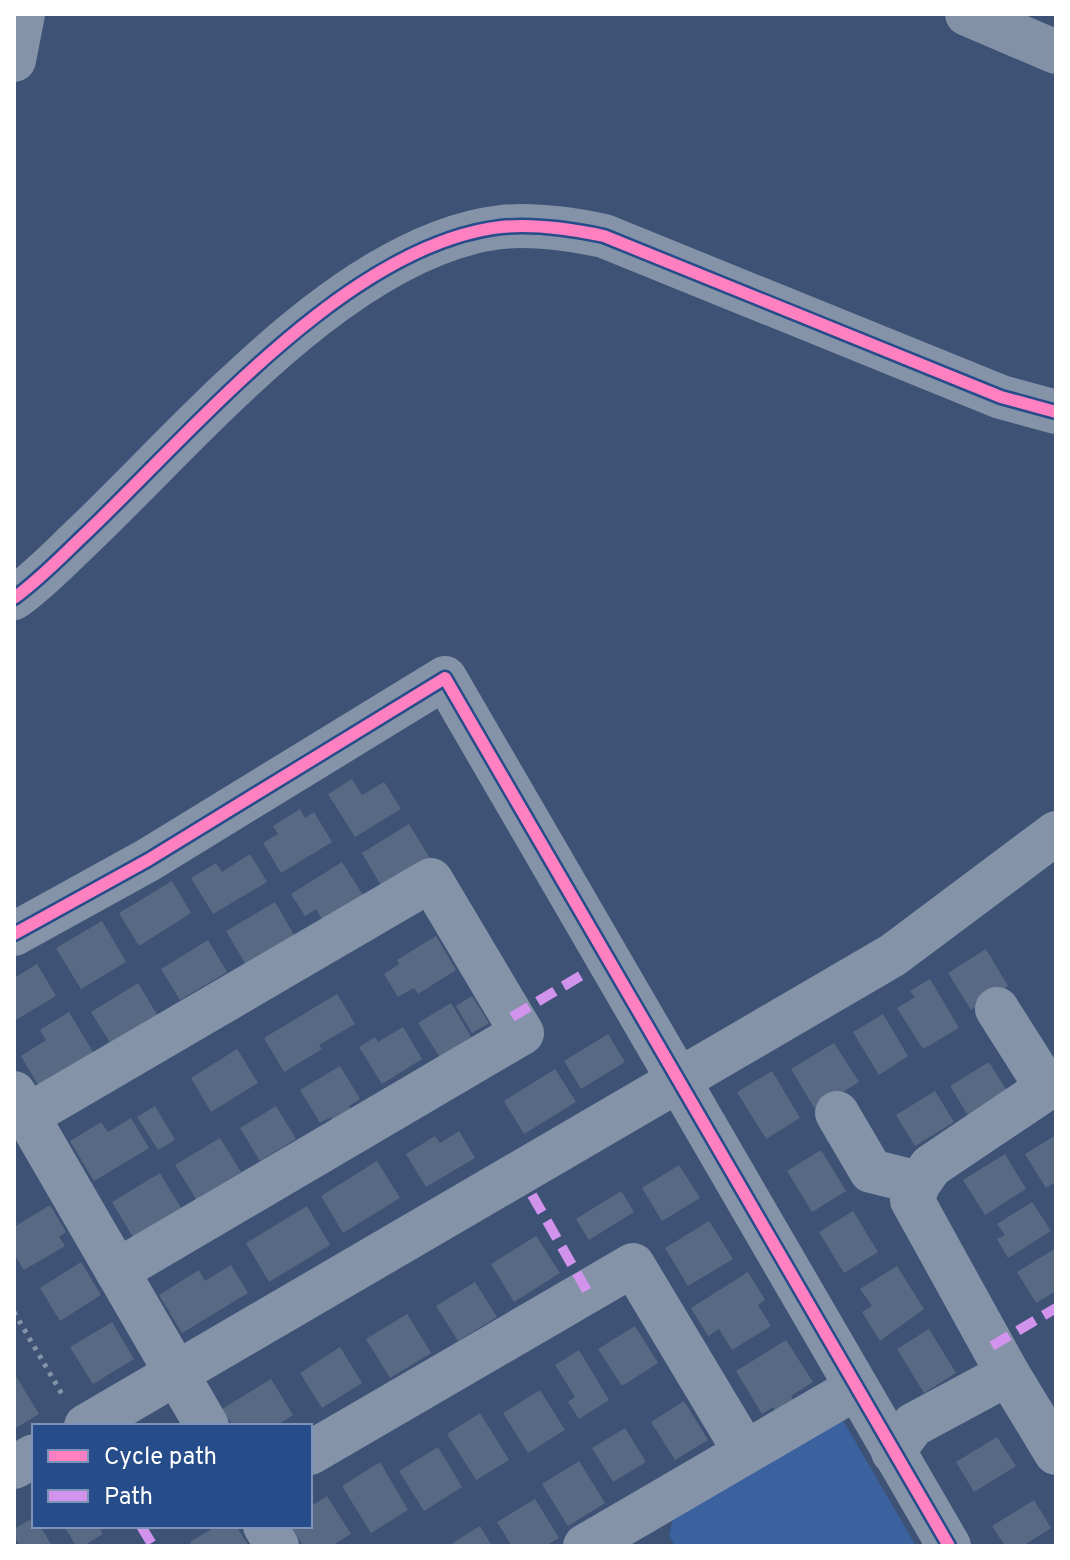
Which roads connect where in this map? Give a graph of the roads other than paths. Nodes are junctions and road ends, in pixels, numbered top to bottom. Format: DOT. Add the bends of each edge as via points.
graph roads {
  1 [pos="23,14"];
  2 [pos="967,14"];
  3 [pos="1056,52"];
  4 [pos="14,60"];
  5 [pos="1056,412"];
  6 [pos="14,598"];
  7 [pos="1056,833"];
  8 [pos="14,934"];
  9 [pos="997,1009"];
  10 [pos="679,1081"];
  11 [pos="1051,1085"];
  12 [pos="21,1105"];
  13 [pos="837,1113"];
  14 [pos="919,1183"];
  15 [pos="117,1271"];
  16 [pos="176,1372"];
  17 [pos="1008,1374"];
  18 [pos="856,1388"];
  19 [pos="78,1416"];
  20 [pos="206,1424"];
  21 [pos="312,1452"];
  22 [pos="745,1452"];
  23 [pos="893,1452"];
  24 [pos="1056,1453"];
  25 [pos="32,1457"];
  26 [pos="14,1467"];
  27 [pos="266,1528"];
  28 [pos="648,1530"];
  29 [pos="277,1546"];
  30 [pos="585,1546"];
  31 [pos="949,1546"];
  1 -- 4 [label="street"];
  2 -- 3 [label="main road"];
  5 -- 6 [label="street" via="1001,397 604,236 571,229 503,227 465,234 408,256 350,289 231,390"];
  7 -- 10 [label="street" via="893,955"];
  8 -- 10 [label="street" via="148,860 445,678"];
  9 -- 11 [label="street"];
  10 -- 16 [label="street"];
  10 -- 18 [label="street"];
  11 -- 14 [label="street" via="931,1166"];
  12 -- 15 [label="street"];
  12 -- 15 [label="street" via="431,880 522,1033"];
  13 -- 14 [label="street" via="871,1171"];
  14 -- 17 [label="street" via="912,1200"];
  15 -- 16 [label="street"];
  16 -- 19 [label="street"];
  16 -- 20 [label="street"];
  17 -- 23 [label="street" via="913,1425"];
  17 -- 24 [label="street"];
  18 -- 22 [label="street"];
  18 -- 23 [label="street"];
  21 -- 22 [label="street" via="633,1265"];
  22 -- 28 [label="street"];
  23 -- 31 [label="street"];
  25 -- 26 [label="street"];
  27 -- 29 [label="street"];
  28 -- 30 [label="street"];
}
